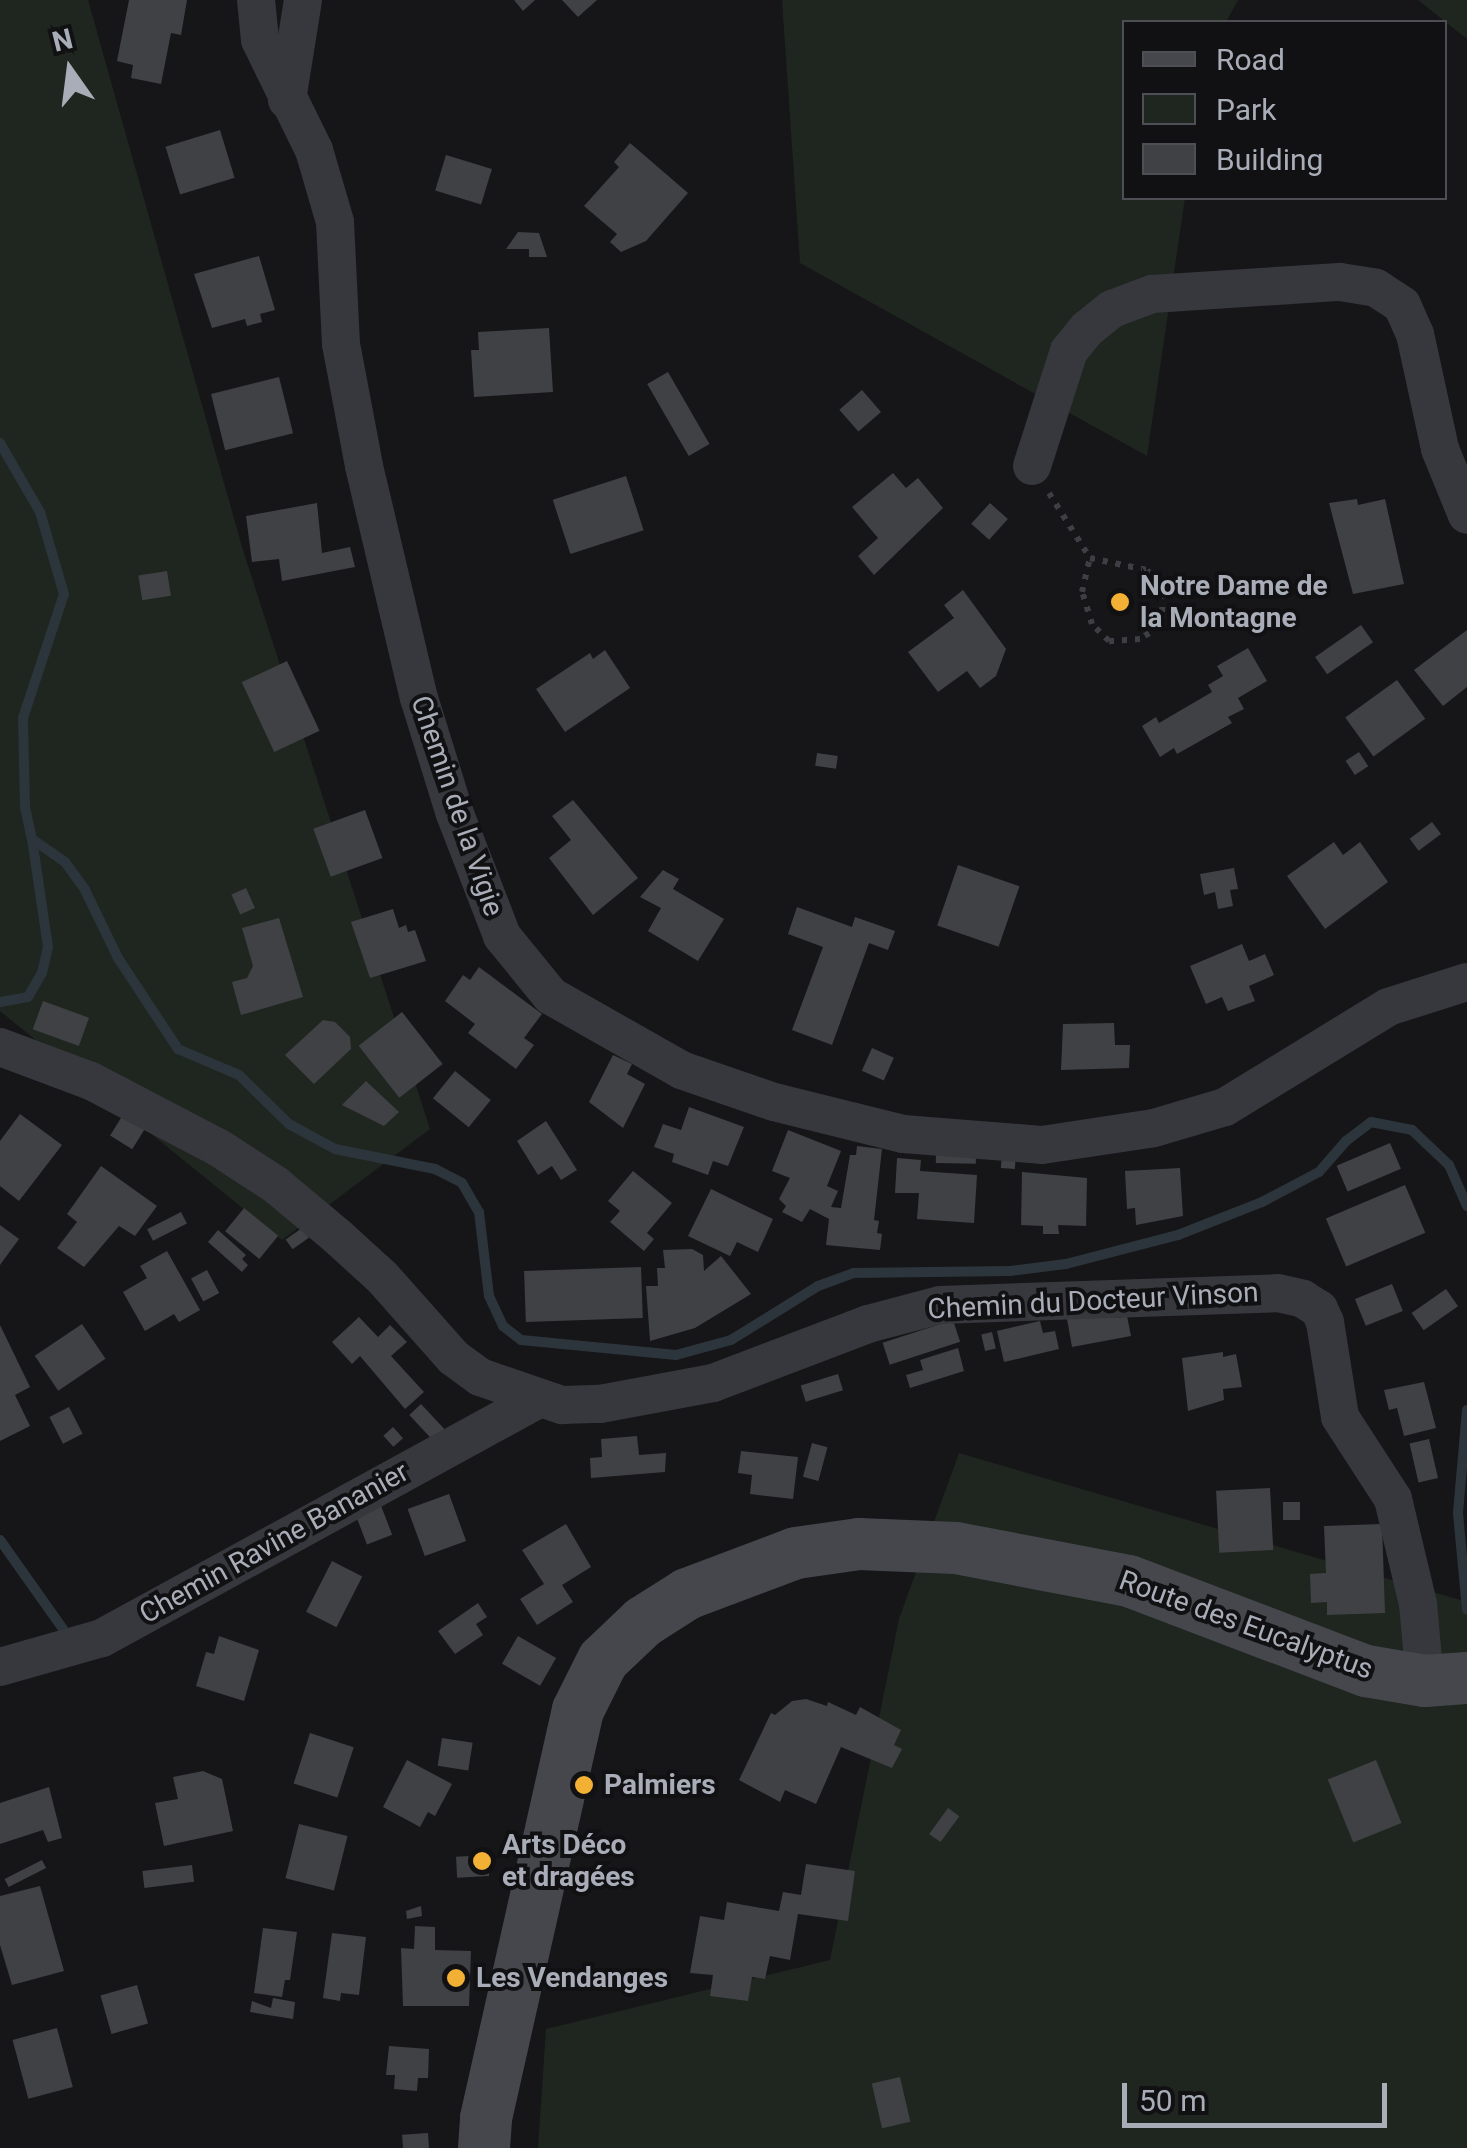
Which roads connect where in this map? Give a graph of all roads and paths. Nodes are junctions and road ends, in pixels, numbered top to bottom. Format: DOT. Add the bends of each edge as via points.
graph roads {
  1 [pos="256,0"];
  2 [pos="303,0"];
  3 [pos="287,100"];
  4 [pos="1032,466"];
  5 [pos="1467,514"];
  6 [pos="1090,558"];
  7 [pos="1467,982"];
  8 [pos="0,1047"];
  9 [pos="539,1399"];
  10 [pos="0,1668"];
  11 [pos="1448,1680"];
  12 [pos="484,2148"];
  1 -- 3 [label="street, Chemin de la Vigie" via="260,40"];
  2 -- 3 [label="street"];
  3 -- 7 [label="street, Chemin de la Vigie" via="314,150 335,222 341,344 419,698 454,814 502,936 551,996 681,1070 774,1102 903,1134 1042,1144 1154,1128 1225,1108 1388,1008"];
  4 -- 5 [label="street" via="1070,352 1112,309 1152,294 1340,282 1376,288 1402,306 1415,334 1440,449"];
  4 -- 6 [label="path"];
  6 -- 6 [label="path" via="1147,570 1164,594 1160,626 1140,638 1109,641 1092,624 1082,592"];
  8 -- 9 [label="street, Chemin du Docteur Vinson" via="91,1080 234,1157 338,1236 454,1358 480,1377"];
  9 -- 10 [label="street, Chemin Ravine Bananier" via="102,1638"];
  9 -- 11 [label="street, Chemin du Docteur Vinson" via="600,1404 713,1383 868,1324 940,1305 1278,1293 1303,1299 1325,1322 1340,1417 1393,1499 1418,1604"];
  11 -- 12 [label="main road, Route des Eucalyptus" via="1366,1672 1130,1581 956,1548 859,1544 796,1553 687,1594 643,1622 603,1660 578,1710"];
}
